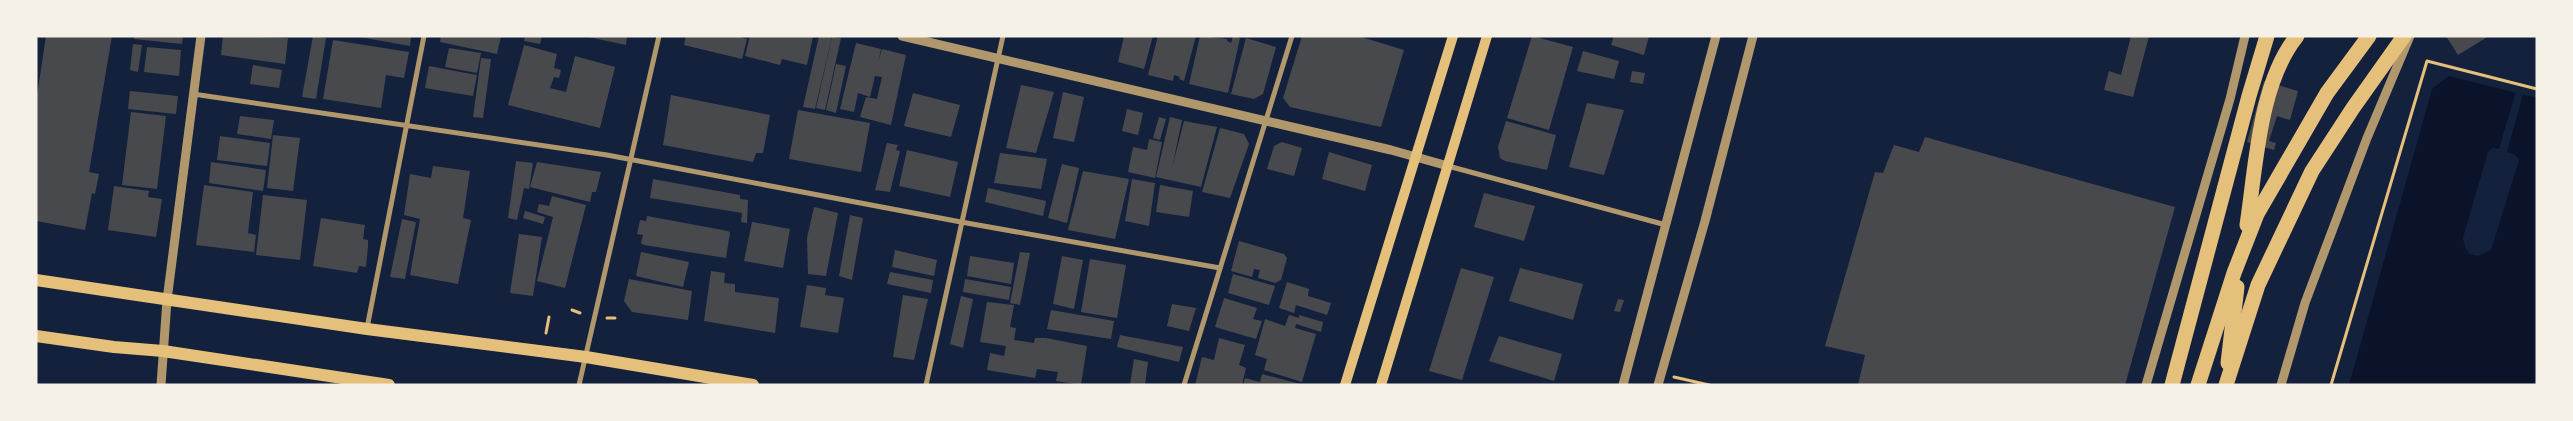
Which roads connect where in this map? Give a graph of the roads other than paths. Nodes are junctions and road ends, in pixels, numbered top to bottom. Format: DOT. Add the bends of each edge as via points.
graph roads {
  1 [pos="201,36"];
  2 [pos="424,36"];
  3 [pos="659,36"];
  4 [pos="902,36"];
  5 [pos="1003,36"];
  6 [pos="1292,36"];
  7 [pos="1453,36"];
  8 [pos="1487,36"];
  9 [pos="1716,36"];
  10 [pos="1753,36"];
  11 [pos="2245,36"];
  12 [pos="2267,36"];
  13 [pos="2272,36"];
  14 [pos="2298,36"];
  15 [pos="2369,36"];
  16 [pos="2404,36"];
  17 [pos="2410,36"];
  18 [pos="998,58"];
  19 [pos="193,94"];
  20 [pos="2249,96"];
  21 [pos="1266,121"];
  22 [pos="406,127"];
  23 [pos="1416,157"];
  24 [pos="630,160"];
  25 [pos="1448,166"];
  26 [pos="961,222"];
  27 [pos="1666,226"];
  28 [pos="1220,268"];
  29 [pos="36,280"];
  30 [pos="167,300"];
  31 [pos="367,329"];
  32 [pos="36,336"];
  33 [pos="163,351"];
  34 [pos="586,357"];
  35 [pos="161,385"];
  36 [pos="390,385"];
  37 [pos="579,385"];
  38 [pos="753,385"];
  39 [pos="926,385"];
  40 [pos="1184,385"];
  41 [pos="1345,385"];
  42 [pos="1381,385"];
  43 [pos="1623,385"];
  44 [pos="1658,385"];
  45 [pos="2146,385"];
  46 [pos="2172,385"];
  47 [pos="2198,385"];
  48 [pos="2226,385"];
  49 [pos="2281,385"];
  1 -- 19 [label="street"];
  2 -- 22 [label="street"];
  3 -- 24 [label="street"];
  4 -- 18 [label="street"];
  5 -- 18 [label="street"];
  6 -- 21 [label="street"];
  7 -- 23 [label="main road"];
  8 -- 25 [label="main road"];
  9 -- 27 [label="street"];
  10 -- 44 [label="street"];
  11 -- 45 [label="street" via="2230,99"];
  12 -- 20 [label="highway"];
  13 -- 20 [label="highway"];
  14 -- 48 [label="highway" via="2285,51 2266,102 2229,342"];
  15 -- 47 [label="highway" via="2327,93 2257,214"];
  16 -- 48 [label="highway" via="2312,171 2258,285"];
  17 -- 49 [label="street" via="2308,294"];
  18 -- 21 [label="street"];
  18 -- 26 [label="street"];
  19 -- 22 [label="street"];
  19 -- 30 [label="street"];
  20 -- 46 [label="highway"];
  21 -- 23 [label="street"];
  21 -- 28 [label="street"];
  22 -- 24 [label="street"];
  22 -- 31 [label="street"];
  23 -- 25 [label="street"];
  23 -- 41 [label="main road"];
  24 -- 26 [label="street"];
  24 -- 34 [label="street"];
  25 -- 27 [label="street"];
  25 -- 42 [label="main road"];
  26 -- 28 [label="street"];
  26 -- 39 [label="street"];
  27 -- 43 [label="street"];
  28 -- 40 [label="street"];
  29 -- 30 [label="main road"];
  30 -- 31 [label="main road"];
  30 -- 33 [label="street"];
  31 -- 34 [label="main road"];
  32 -- 33 [label="main road"];
  33 -- 35 [label="street"];
  33 -- 36 [label="main road"];
  34 -- 37 [label="street"];
  34 -- 38 [label="main road"];
}
